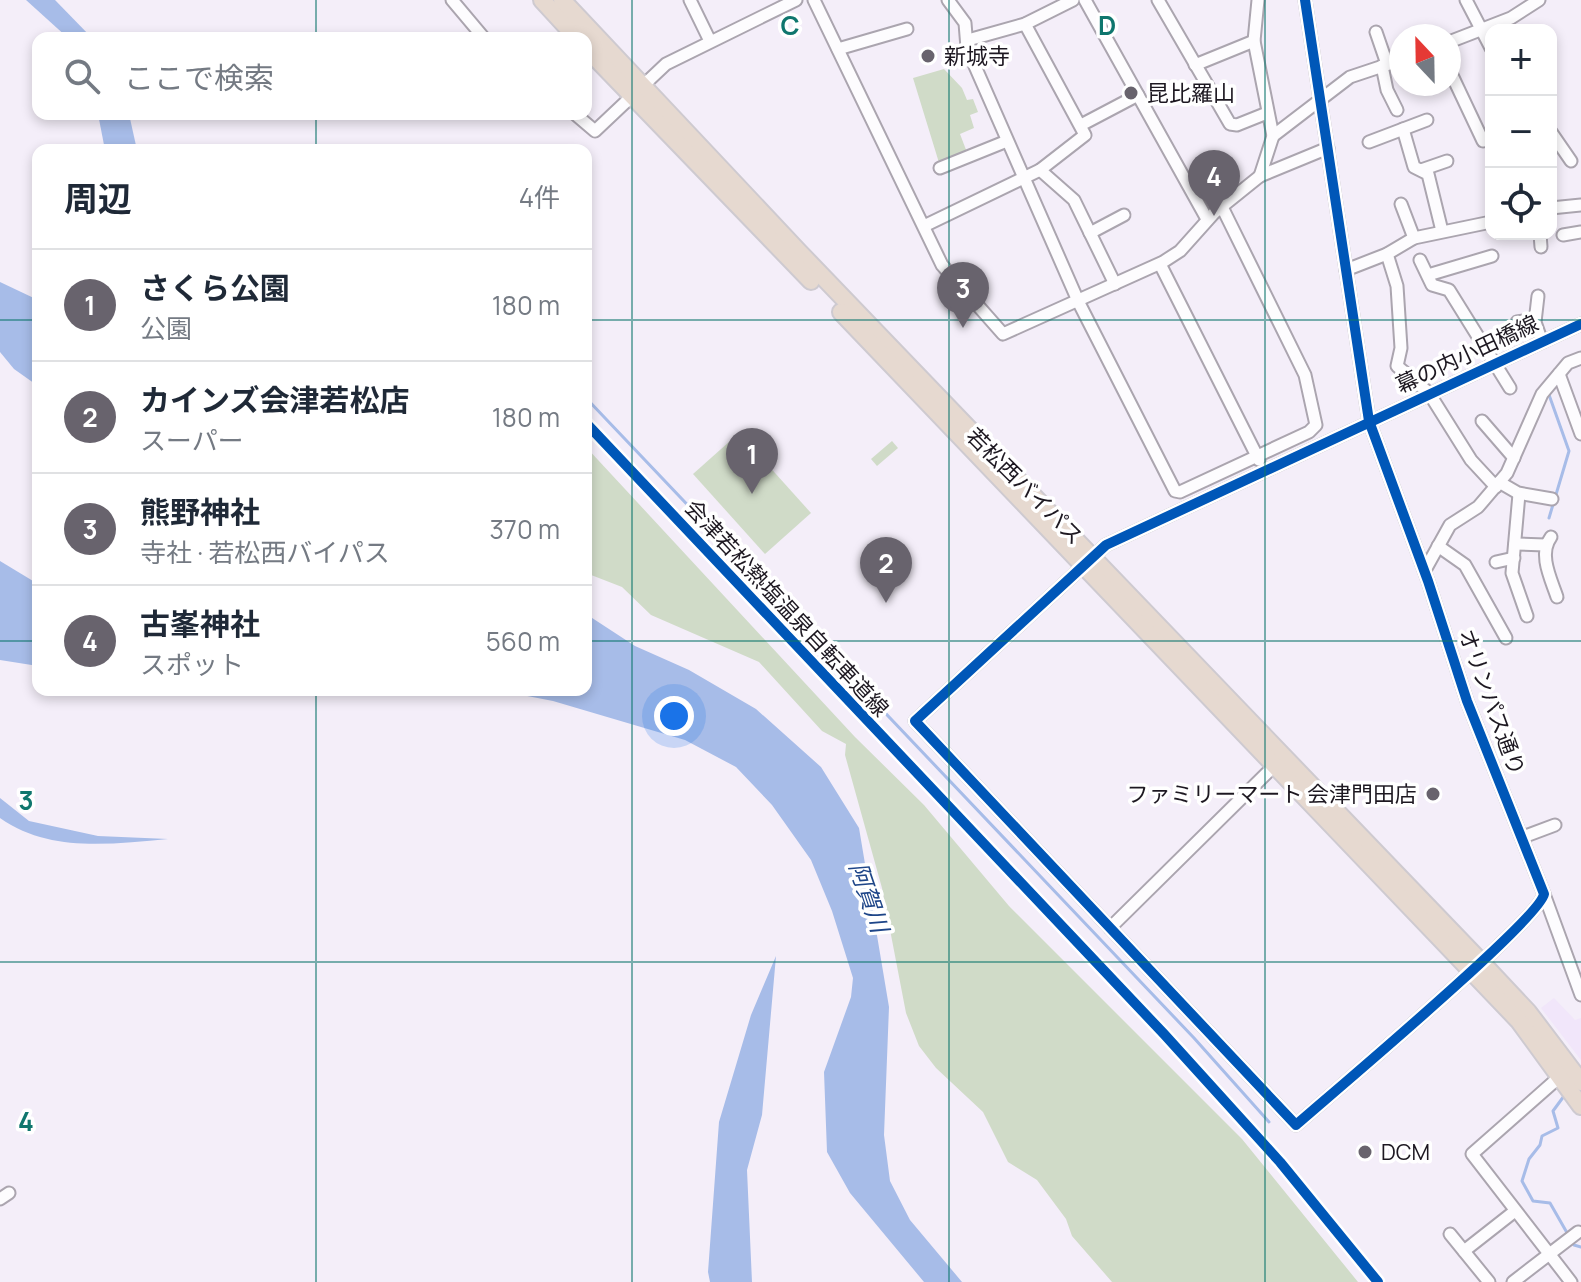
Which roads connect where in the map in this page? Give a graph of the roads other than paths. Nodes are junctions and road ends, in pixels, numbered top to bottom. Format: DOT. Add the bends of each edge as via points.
graph roads {
  1 [pos="452,0"];
  2 [pos="542,0"];
  3 [pos="562,0"];
  4 [pos="690,0"];
  5 [pos="796,0"];
  6 [pos="814,0"];
  7 [pos="948,0"];
  8 [pos="1073,0"];
  9 [pos="1085,0"];
  10 [pos="1158,0"];
  11 [pos="1258,0"];
  12 [pos="1305,0"];
  13 [pos="1466,0"];
  14 [pos="1539,0"];
  15 [pos="1518,14"];
  16 [pos="1025,24"];
  17 [pos="1519,24"];
  18 [pos="907,29"];
  19 [pos="1483,30"];
  20 [pos="479,32"];
  21 [pos="571,32"];
  22 [pos="588,32"];
  23 [pos="1376,32"];
  24 [pos="1485,34"];
  25 [pos="592,36"];
  26 [pos="1461,38"];
  27 [pos="968,40"];
  28 [pos="710,41"];
  29 [pos="1254,41"];
  30 [pos="838,49"];
  31 [pos="592,53"];
  32 [pos="1389,64"];
  33 [pos="1195,65"];
  34 [pos="1385,65"];
  35 [pos="637,91"];
  36 [pos="1461,94"];
  37 [pos="1138,95"];
  38 [pos="1321,102"];
  39 [pos="1397,110"];
  40 [pos="1267,113"];
  41 [pos="582,120"];
  42 [pos="1427,120"];
  43 [pos="1081,125"];
  44 [pos="1403,129"];
  45 [pos="1273,136"];
  46 [pos="1485,140"];
  47 [pos="1007,141"];
  48 [pos="1557,141"];
  49 [pos="1369,142"];
  50 [pos="1328,148"];
  51 [pos="1557,157"];
  52 [pos="1447,161"];
  53 [pos="940,168"];
  54 [pos="1040,170"];
  55 [pos="1421,170"];
  56 [pos="1260,176"];
  57 [pos="1023,178"];
  58 [pos="1401,204"];
  59 [pos="1557,204"];
  60 [pos="1581,205"];
  61 [pos="1222,207"];
  62 [pos="1124,215"];
  63 [pos="1207,219"];
  64 [pos="1485,223"];
  65 [pos="924,226"];
  66 [pos="1442,231"];
  67 [pos="1581,232"];
  68 [pos="1090,233"];
  69 [pos="1563,235"];
  70 [pos="1414,238"];
  71 [pos="1387,254"];
  72 [pos="1492,256"];
  73 [pos="1420,260"];
  74 [pos="1160,264"];
  75 [pos="1346,270"];
  76 [pos="1428,275"];
  77 [pos="1115,284"];
  78 [pos="1538,296"];
  79 [pos="1079,303"];
  80 [pos="1535,319"];
  81 [pos="1517,322"];
  82 [pos="1581,324"];
  83 [pos="1542,342"];
  84 [pos="1581,358"];
  85 [pos="1493,365"];
  86 [pos="1559,374"];
  87 [pos="1510,388"];
  88 [pos="1429,393"];
  89 [pos="1369,421"];
  90 [pos="1482,421"];
  91 [pos="1581,434"];
  92 [pos="1257,455"];
  93 [pos="1514,458"];
  94 [pos="1264,469"];
  95 [pos="1498,484"];
  96 [pos="1519,494"];
  97 [pos="1552,499"];
  98 [pos="1515,544"];
  99 [pos="1438,546"];
  100 [pos="1514,558"];
  101 [pos="1088,559"];
  102 [pos="1496,562"];
  103 [pos="1425,570"];
  104 [pos="1557,597"];
  105 [pos="1527,616"];
  106 [pos="1506,638"];
  107 [pos="1275,765"];
  108 [pos="1555,825"];
  109 [pos="1523,837"];
  110 [pos="1544,894"];
  111 [pos="1110,928"];
  112 [pos="1476,967"];
  113 [pos="1581,995"];
  114 [pos="1566,1071"];
  115 [pos="1581,1082"];
  116 [pos="1581,1106"];
  117 [pos="1515,1211"];
  118 [pos="1450,1234"];
  119 [pos="1573,1236"];
  120 [pos="1464,1251"];
  121 [pos="1548,1255"];
  122 [pos="1489,1282"];
  123 [pos="1513,1282"];
  124 [pos="1571,1282"];
  1 -- 20 [label="street"];
  2 -- 21 [label="highway"];
  3 -- 22 [label="highway, 若松西バイパス"];
  4 -- 28 [label="street"];
  5 -- 28 [label="street"];
  6 -- 30 [label="street"];
  7 -- 27 [label="street" via="965,23"];
  8 -- 16 [label="street"];
  9 -- 37 [label="street"];
  10 -- 33 [label="street"];
  11 -- 29 [label="street"];
  12 -- 38 [label="street, オリンパス通り"];
  13 -- 19 [label="street"];
  14 -- 15 [label="street"];
  15 -- 17 [label="street"];
  15 -- 19 [label="street"];
  16 -- 27 [label="street"];
  16 -- 43 [label="street"];
  18 -- 30 [label="street"];
  19 -- 24 [label="street"];
  19 -- 26 [label="street"];
  23 -- 34 [label="street"];
  25 -- 35 [label="highway, 若松西バイパス"];
  27 -- 47 [label="street"];
  28 -- 35 [label="street" via="666,64"];
  29 -- 33 [label="street"];
  29 -- 40 [label="street"];
  30 -- 65 [label="street"];
  31 -- 35 [label="highway, 若松西バイパス"];
  32 -- 34 [label="street"];
  33 -- 40 [label="street" via="1230,124"];
  34 -- 38 [label="street" via="1350,77"];
  34 -- 39 [label="street" via="1387,90"];
  35 -- 41 [label="street" via="595,131"];
  35 -- 101 [label="highway, 若松西バイパス"];
  36 -- 46 [label="street"];
  37 -- 43 [label="street"];
  37 -- 63 [label="street"];
  38 -- 45 [label="street"];
  38 -- 50 [label="street, オリンパス通り"];
  40 -- 45 [label="street"];
  42 -- 44 [label="street"];
  43 -- 54 [label="street" via="1081,140"];
  44 -- 49 [label="street"];
  44 -- 55 [label="street" via="1414,167"];
  45 -- 56 [label="street"];
  47 -- 53 [label="street"];
  47 -- 57 [label="street"];
  48 -- 51 [label="street" via="1567,156"];
  50 -- 56 [label="street"];
  50 -- 75 [label="street, オリンパス通り"];
  52 -- 55 [label="street"];
  54 -- 57 [label="street"];
  54 -- 68 [label="street" via="1068,192"];
  55 -- 66 [label="street" via="1428,174"];
  56 -- 61 [label="street"];
  57 -- 65 [label="street"];
  57 -- 79 [label="street"];
  58 -- 70 [label="street"];
  59 -- 60 [label="street"];
  61 -- 63 [label="street"];
  61 -- 92 [label="street" via="1295,352 1316,425"];
  62 -- 68 [label="street"];
  63 -- 74 [label="street" via="1180,251"];
  64 -- 66 [label="street"];
  65 -- 79 [label="street" via="942,265 1003,334"];
  66 -- 70 [label="street"];
  67 -- 69 [label="street"];
  68 -- 77 [label="street"];
  70 -- 71 [label="street"];
  71 -- 75 [label="street"];
  71 -- 88 [label="street" via="1397,286 1397,366"];
  72 -- 76 [label="street"];
  73 -- 76 [label="street"];
  74 -- 77 [label="street"];
  74 -- 92 [label="street"];
  75 -- 89 [label="street, オリンパス通り"];
  76 -- 85 [label="street" via="1437,289 1449,290"];
  77 -- 79 [label="street"];
  78 -- 80 [label="street"];
  79 -- 92 [label="street" via="1175,491"];
  80 -- 81 [label="street"];
  80 -- 83 [label="street"];
  82 -- 83 [label="street, 幕の内小田橋線"];
  83 -- 85 [label="street, 幕の内小田橋線"];
  84 -- 86 [label="street"];
  85 -- 87 [label="street"];
  85 -- 88 [label="street, 幕の内小田橋線"];
  86 -- 91 [label="street"];
  86 -- 93 [label="street" via="1542,394"];
  88 -- 89 [label="street, 幕の内小田橋線"];
  88 -- 95 [label="street" via="1471,460"];
  89 -- 94 [label="street, 幕の内小田橋線"];
  89 -- 103 [label="street, オリンパス通り"];
  90 -- 93 [label="street"];
  92 -- 94 [label="street"];
  93 -- 95 [label="street"];
  94 -- 101 [label="street, 幕の内小田橋線"];
  95 -- 96 [label="street"];
  95 -- 99 [label="street" via="1478,507 1450,525"];
  96 -- 97 [label="street"];
  96 -- 98 [label="street"];
  98 -- 100 [label="street"];
  98 -- 104 [label="street" via="1548,541 1546,563"];
  99 -- 103 [label="street"];
  99 -- 106 [label="street" via="1465,565"];
  100 -- 102 [label="street"];
  100 -- 105 [label="street" via="1512,573"];
  101 -- 107 [label="highway, 若松西バイパス"];
  101 -- 111 [label="street, 幕の内小田橋線" via="915,721"];
  101 -- 112 [label="highway, 若松西バイパス"];
  103 -- 109 [label="street, オリンパス通り" via="1467,701"];
  107 -- 111 [label="street"];
  107 -- 112 [label="highway, 若松西バイパス"];
  108 -- 109 [label="street"];
  109 -- 110 [label="street, オリンパス通り"];
  110 -- 112 [label="street" via="1537,910"];
  110 -- 113 [label="street, オリンパス通り"];
  111 -- 112 [label="street" via="1296,1125"];
  112 -- 114 [label="highway, 若松西バイパス"];
  114 -- 115 [label="highway, 若松西バイパス"];
  114 -- 116 [label="highway, 若松西バイパス"];
  114 -- 117 [label="street" via="1472,1154"];
  117 -- 120 [label="street"];
  117 -- 121 [label="street"];
  118 -- 120 [label="street"];
  119 -- 121 [label="street"];
  120 -- 122 [label="street"];
  121 -- 123 [label="street"];
  121 -- 124 [label="street"];
}
